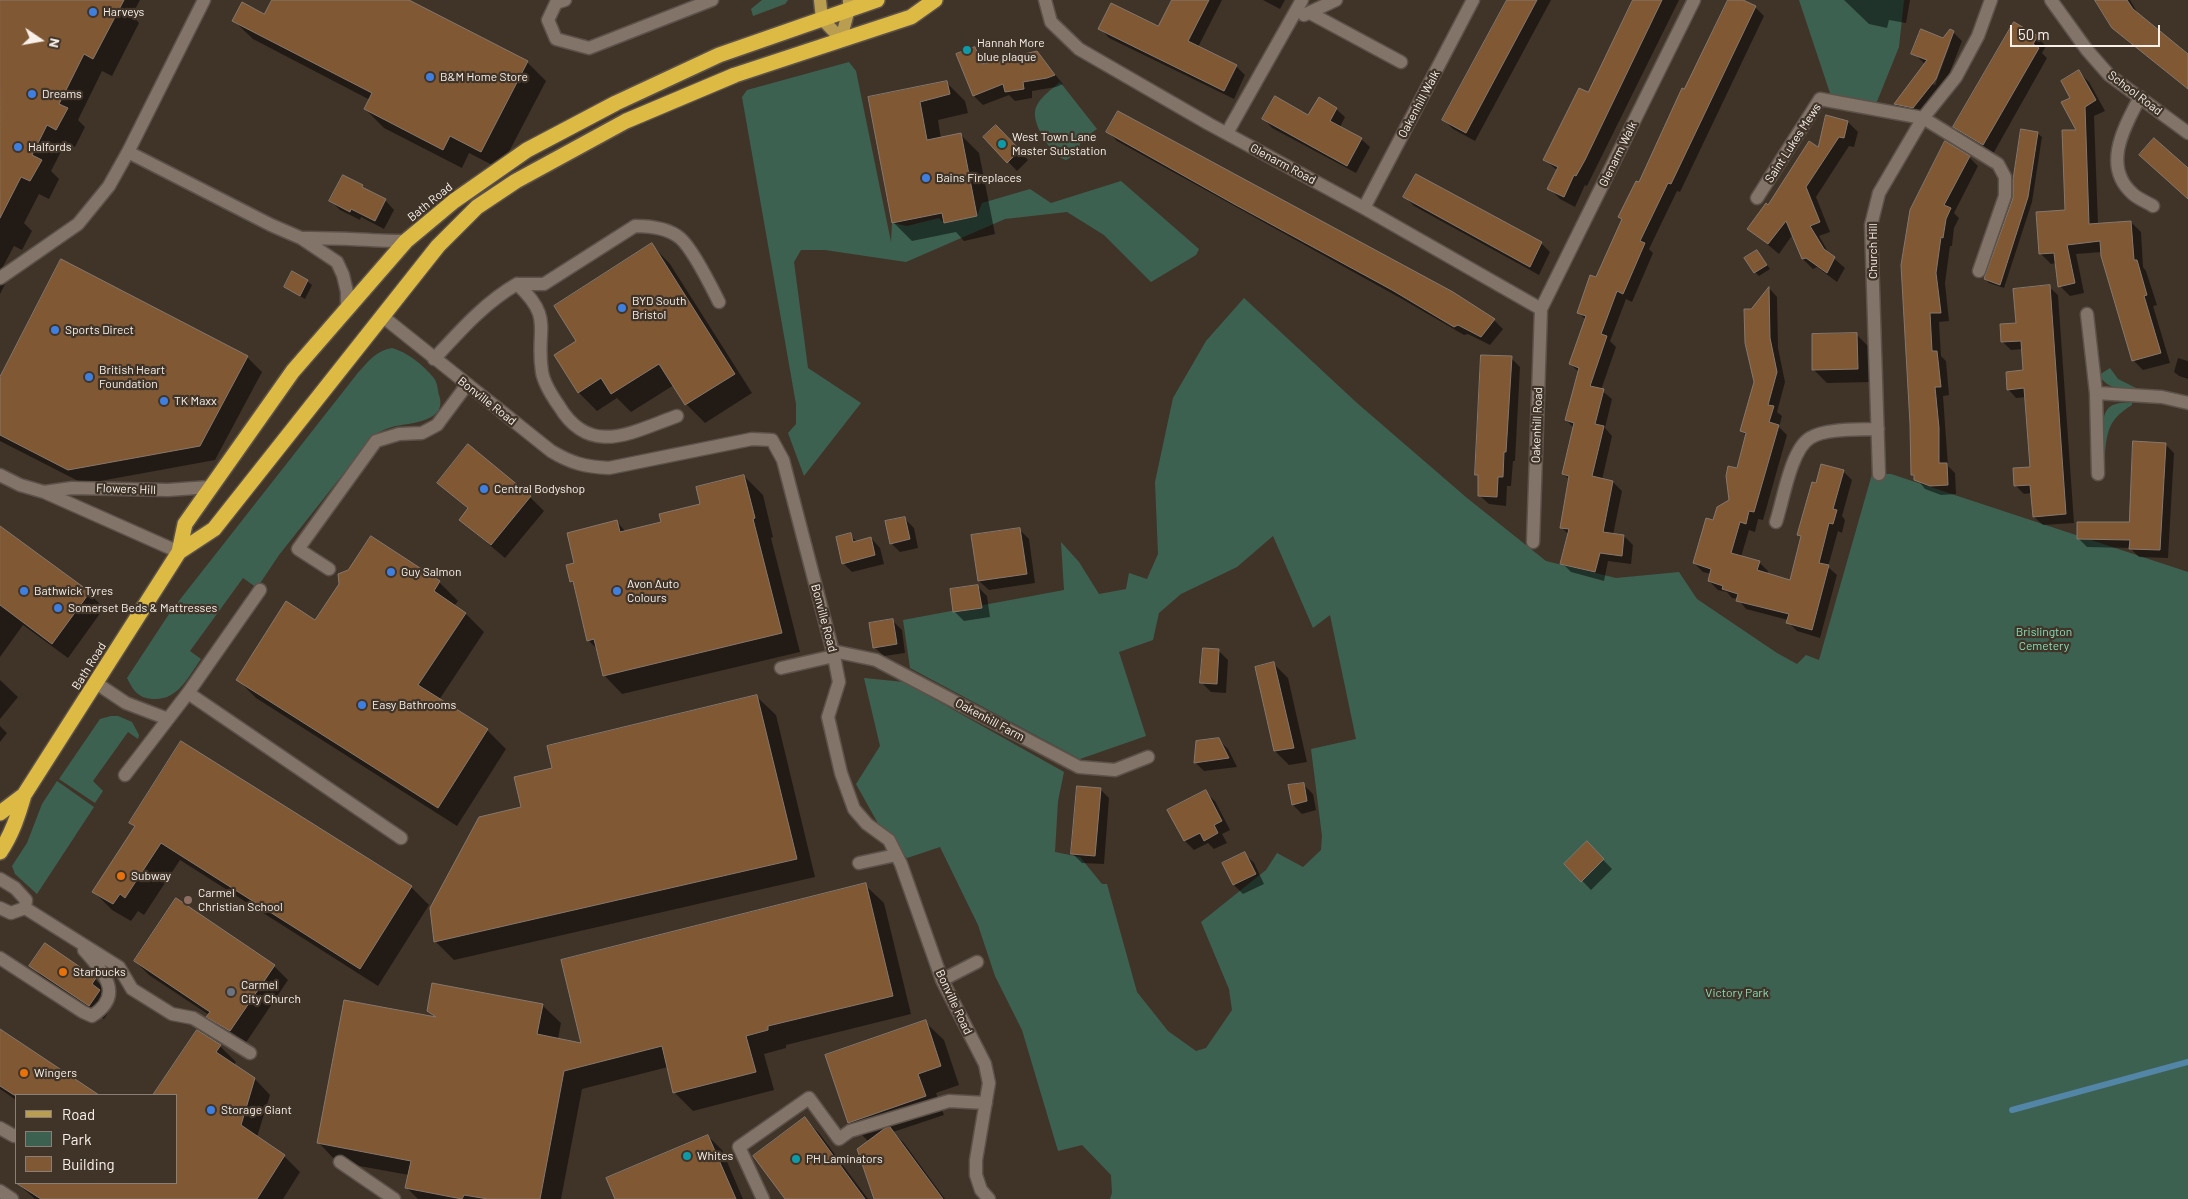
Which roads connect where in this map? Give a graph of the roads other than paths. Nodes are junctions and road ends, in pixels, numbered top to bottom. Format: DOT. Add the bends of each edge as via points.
graph roads {
  1 [pos="204,0"];
  2 [pos="565,0"];
  3 [pos="712,0"];
  4 [pos="820,0"];
  5 [pos="878,0"];
  6 [pos="935,0"];
  7 [pos="1045,0"];
  8 [pos="1302,0"];
  9 [pos="1336,0"];
  10 [pos="1473,0"];
  11 [pos="1694,0"];
  12 [pos="1991,0"];
  13 [pos="2051,0"];
  14 [pos="849,4"];
  15 [pos="1310,12"];
  16 [pos="822,19"];
  17 [pos="1291,22"];
  18 [pos="841,39"];
  19 [pos="1401,62"];
  20 [pos="2140,98"];
  21 [pos="1923,118"];
  22 [pos="2188,132"];
  23 [pos="1227,133"];
  24 [pos="128,152"];
  25 [pos="1758,198"];
  26 [pos="2153,206"];
  27 [pos="1364,208"];
  28 [pos="301,238"];
  29 [pos="406,241"];
  30 [pos="1979,271"];
  31 [pos="0,278"];
  32 [pos="517,284"];
  33 [pos="719,302"];
  34 [pos="1541,308"];
  35 [pos="347,311"];
  36 [pos="2087,314"];
  37 [pos="382,316"];
  38 [pos="434,358"];
  39 [pos="466,386"];
  40 [pos="2096,393"];
  41 [pos="2188,403"];
  42 [pos="677,416"];
  43 [pos="1878,429"];
  44 [pos="1879,474"];
  45 [pos="2098,474"];
  46 [pos="0,475"];
  47 [pos="209,487"];
  48 [pos="44,492"];
  49 [pos="1776,522"];
  50 [pos="1534,542"];
  51 [pos="180,552"];
  52 [pos="329,569"];
  53 [pos="260,590"];
  54 [pos="834,653"];
  55 [pos="781,668"];
  56 [pos="96,683"];
  57 [pos="188,693"];
  58 [pos="168,719"];
  59 [pos="1148,757"];
  60 [pos="125,775"];
  61 [pos="24,796"];
  62 [pos="0,813"];
  63 [pos="401,838"];
  64 [pos="0,852"];
  65 [pos="896,855"];
  66 [pos="859,864"];
  67 [pos="0,879"];
  68 [pos="0,908"];
  69 [pos="24,908"];
  70 [pos="74,939"];
  71 [pos="0,958"];
  72 [pos="977,962"];
  73 [pos="942,980"];
  74 [pos="250,1053"];
  75 [pos="986,1103"];
  76 [pos="0,1128"];
  77 [pos="14,1136"];
  78 [pos="340,1162"];
  79 [pos="0,1191"];
  80 [pos="12,1199"];
  81 [pos="394,1199"];
  82 [pos="763,1199"];
  83 [pos="989,1199"];
  1 -- 24 [label="street"];
  2 -- 3 [label="street" via="556,3 548,20 556,39 589,48"];
  4 -- 16 [label="main road"];
  5 -- 14 [label="highway, Bath Road"];
  6 -- 18 [label="highway, Bath Road" via="911,17"];
  7 -- 23 [label="street, Glenarm Road" via="1051,22 1080,49"];
  8 -- 17 [label="street"];
  9 -- 15 [label="street"];
  10 -- 27 [label="street, Oakenhill Walk"];
  11 -- 34 [label="street, Glenarm Walk"];
  12 -- 21 [label="street, Church Hill" via="1978,36 1956,77"];
  13 -- 20 [label="street, School Road" via="2109,75"];
  14 -- 16 [label="highway, Bath Road"];
  14 -- 18 [label="main road"];
  15 -- 17 [label="street"];
  15 -- 19 [label="street"];
  16 -- 18 [label="main road"];
  16 -- 29 [label="highway, Bath Road" via="719,55 616,103 527,150 454,201"];
  17 -- 23 [label="street"];
  18 -- 37 [label="highway, Bath Road" via="735,75 626,121 516,181 477,207 438,246"];
  20 -- 22 [label="street, School Road"];
  20 -- 26 [label="street" via="2118,145 2117,165 2133,194"];
  21 -- 25 [label="street, Saint Lukes Mews" via="1820,99"];
  21 -- 30 [label="street" via="1998,164 2005,177 2005,196"];
  21 -- 43 [label="street, Church Hill" via="1879,193 1871,225"];
  23 -- 27 [label="street, Glenarm Road"];
  24 -- 28 [label="street"];
  24 -- 31 [label="street" via="109,186 78,224"];
  27 -- 34 [label="street, Glenarm Road"];
  28 -- 29 [label="street"];
  28 -- 35 [label="street" via="337,262 343,275"];
  29 -- 35 [label="highway, Bath Road"];
  32 -- 33 [label="street" via="544,284 635,226 650,226 680,238"];
  32 -- 38 [label="street" via="499,294"];
  32 -- 42 [label="street" via="540,311 542,373 575,428 598,438 626,434"];
  34 -- 50 [label="street, Oakenhill Road"];
  35 -- 47 [label="highway, Bath Road" via="293,371"];
  36 -- 40 [label="street"];
  37 -- 38 [label="street, Bonville Road"];
  37 -- 51 [label="highway, Bath Road" via="214,530"];
  38 -- 39 [label="street, Bonville Road"];
  39 -- 52 [label="street" via="437,425 422,433 399,434 376,441 298,549"];
  39 -- 54 [label="street, Bonville Road" via="551,451 588,468 609,468 752,439 772,440 783,460"];
  40 -- 41 [label="street" via="2162,397"];
  40 -- 45 [label="street"];
  43 -- 44 [label="street, Church Hill"];
  43 -- 49 [label="street" via="1824,433 1810,438 1798,450"];
  46 -- 48 [label="street, Flowers Hill"];
  47 -- 48 [label="street, Flowers Hill" via="168,490 72,488"];
  47 -- 51 [label="highway, Bath Road" via="185,524"];
  48 -- 51 [label="street, Flowers Hill"];
  51 -- 56 [label="highway, Bath Road"];
  53 -- 57 [label="street"];
  54 -- 55 [label="street"];
  54 -- 59 [label="street, Oakenhill Farm" via="876,660 1078,767 1115,770"];
  54 -- 65 [label="street, Bonville Road" via="839,682 828,718 841,773 854,809 889,840"];
  56 -- 58 [label="street" via="126,703"];
  56 -- 61 [label="highway, Bath Road"];
  57 -- 58 [label="street"];
  57 -- 63 [label="street"];
  58 -- 60 [label="street"];
  61 -- 62 [label="highway, Bath Road"];
  61 -- 64 [label="highway, Bath Road" via="12,832"];
  65 -- 66 [label="street"];
  65 -- 73 [label="street, Bonville Road" via="902,864"];
  67 -- 69 [label="street" via="26,900"];
  68 -- 69 [label="street" via="11,913"];
  69 -- 70 [label="street"];
  70 -- 71 [label="street" via="106,975 110,987 100,1011 92,1016"];
  70 -- 74 [label="street" via="119,967 132,989 172,1014 193,1018"];
  72 -- 73 [label="street"];
  73 -- 75 [label="street, Bonville Road" via="985,1064 989,1083"];
  75 -- 82 [label="street" via="950,1101 850,1131 839,1139 809,1098 739,1147"];
  75 -- 83 [label="street, Bonville Road" via="976,1175 981,1190"];
  76 -- 77 [label="street"];
  78 -- 81 [label="street"];
  79 -- 80 [label="street"];
}
